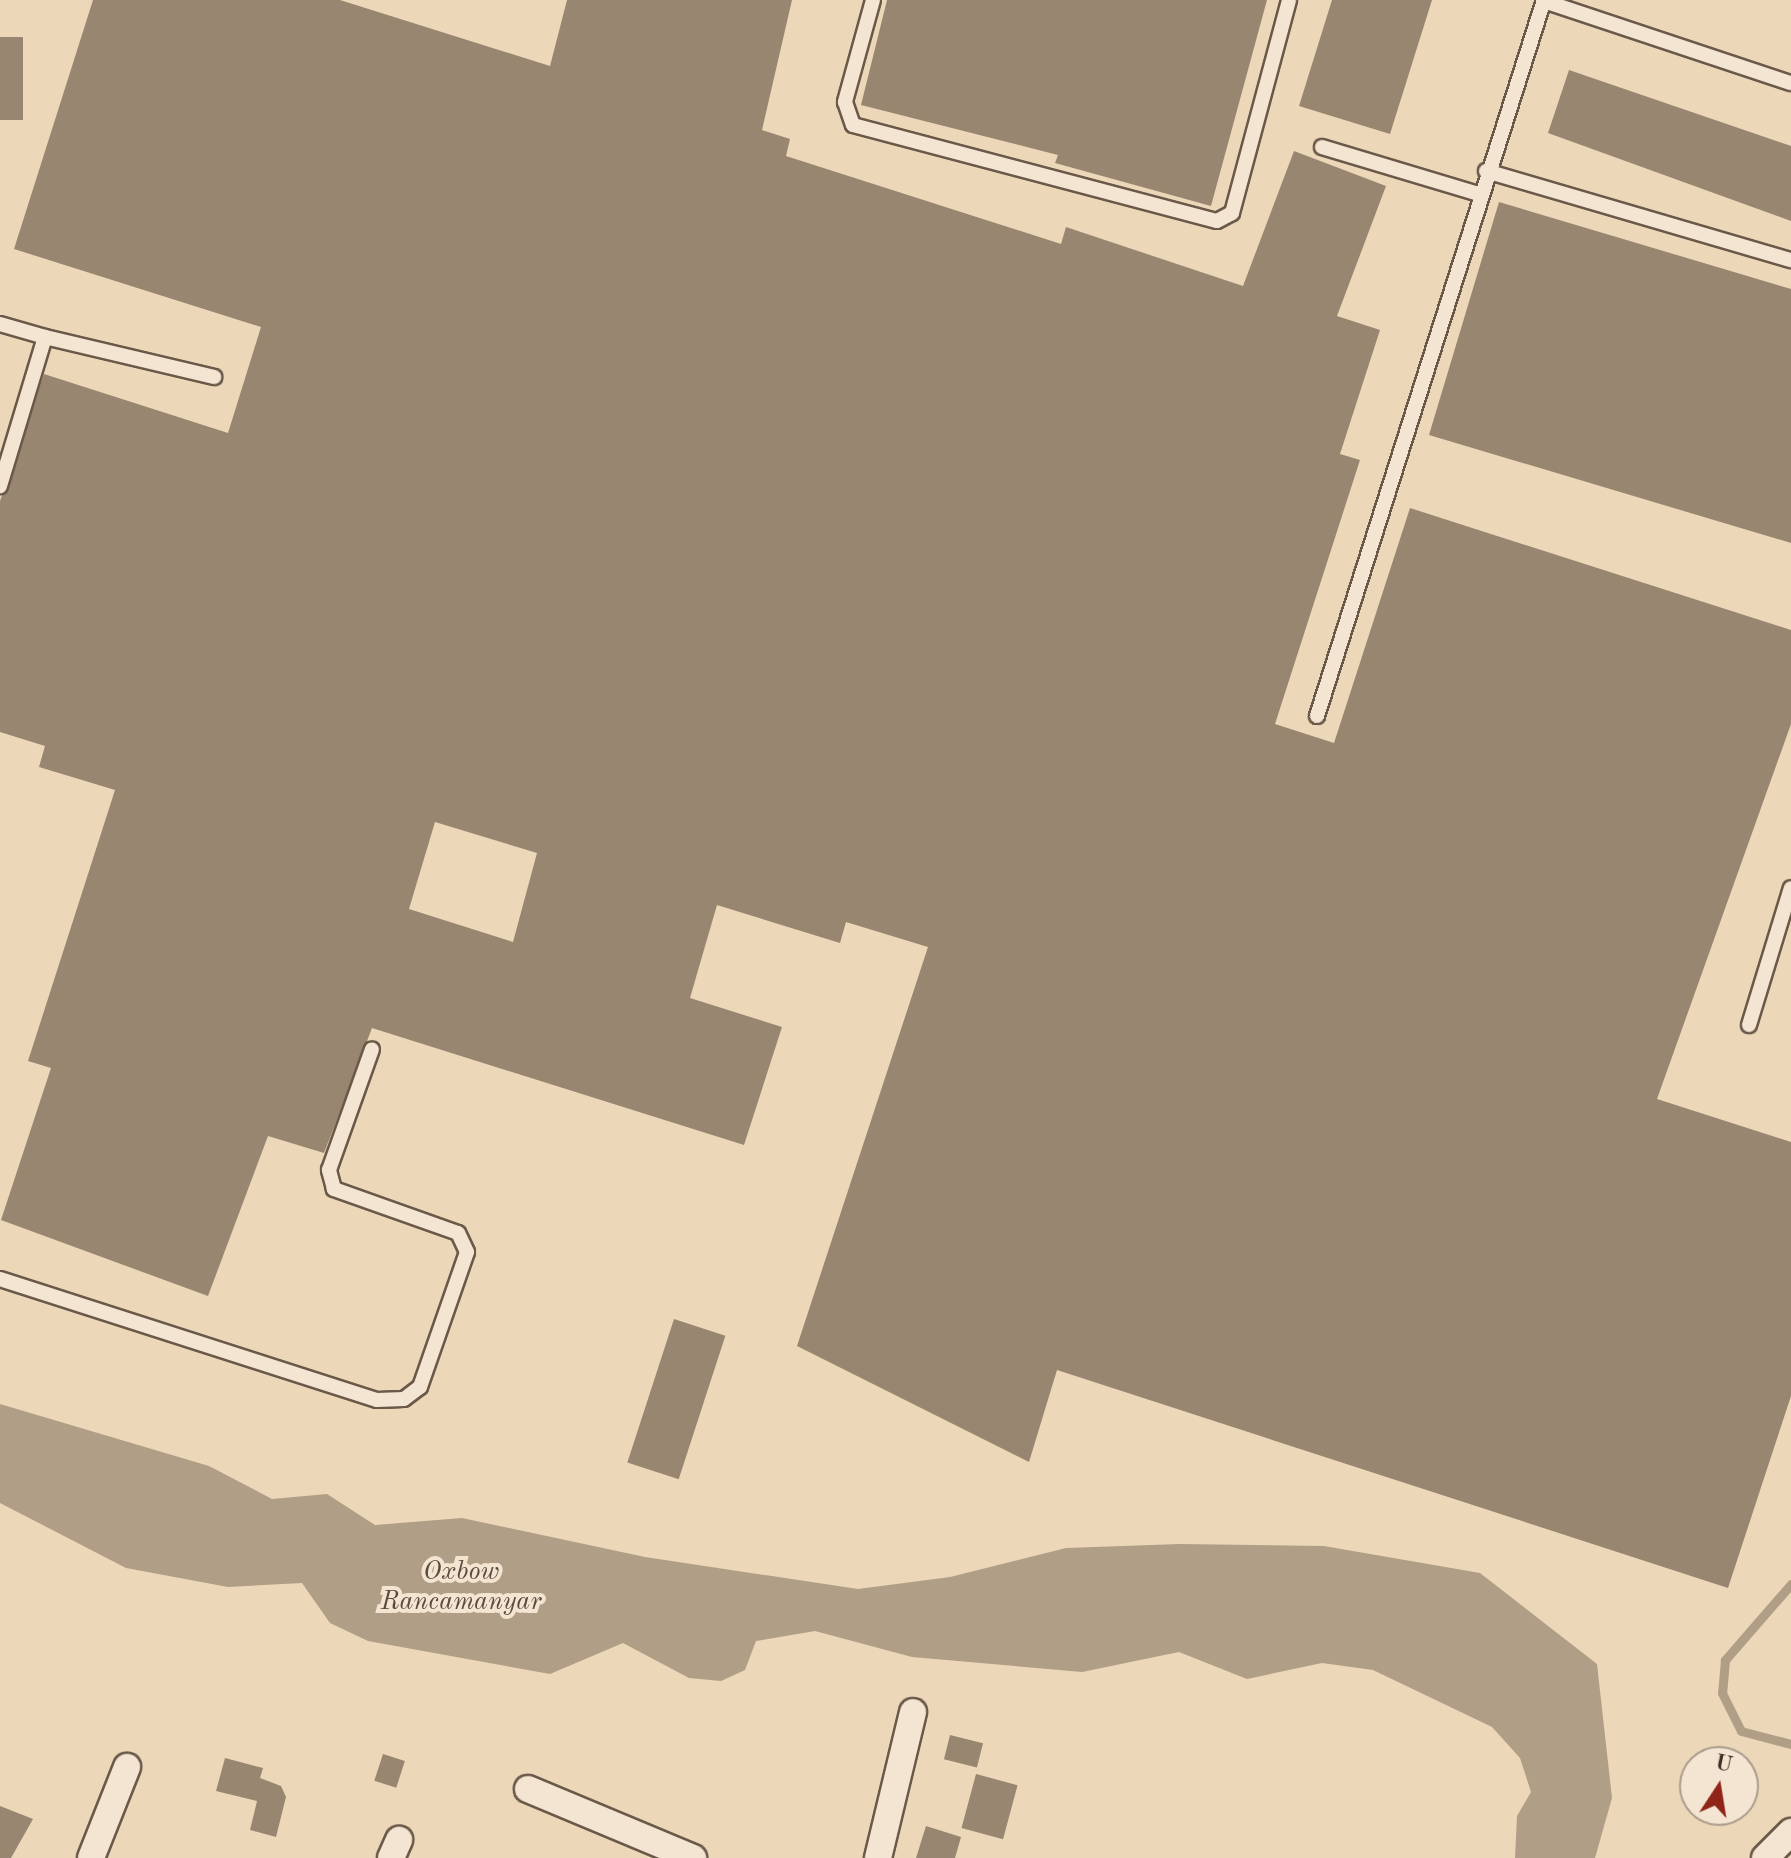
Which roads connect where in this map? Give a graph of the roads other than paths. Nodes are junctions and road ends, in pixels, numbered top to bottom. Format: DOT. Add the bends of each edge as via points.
graph roads {
  1 [pos="873,0"];
  2 [pos="1289,0"];
  3 [pos="1544,0"];
  4 [pos="1588,7"];
  5 [pos="1791,83"];
  6 [pos="1322,147"];
  7 [pos="1486,171"];
  8 [pos="1479,194"];
  9 [pos="1791,260"];
  10 [pos="0,324"];
  11 [pos="45,337"];
  12 [pos="214,377"];
  13 [pos="0,486"];
  14 [pos="1317,716"];
  15 [pos="1791,888"];
  16 [pos="1749,1025"];
  17 [pos="372,1049"];
  18 [pos="0,1279"];
  19 [pos="913,1712"];
  20 [pos="127,1767"];
  21 [pos="528,1789"];
  22 [pos="1791,1832"];
  23 [pos="91,1858"];
  24 [pos="693,1858"];
  25 [pos="878,1858"];
  26 [pos="1765,1858"];
  1 -- 2 [label="lane" via="845,102 853,125 1217,221 1232,213"];
  3 -- 4 [label="lane"];
  3 -- 7 [label="lane"];
  4 -- 5 [label="lane"];
  6 -- 8 [label="lane"];
  7 -- 8 [label="lane"];
  7 -- 9 [label="lane"];
  8 -- 14 [label="lane"];
  10 -- 11 [label="lane"];
  11 -- 12 [label="lane"];
  11 -- 13 [label="lane"];
  15 -- 16 [label="lane"];
  17 -- 18 [label="lane" via="329,1170 334,1189 458,1233 467,1252 420,1387 404,1399 377,1400"];
  19 -- 25 [label="street"];
  20 -- 23 [label="street"];
  21 -- 24 [label="street"];
  22 -- 26 [label="street"];
}
